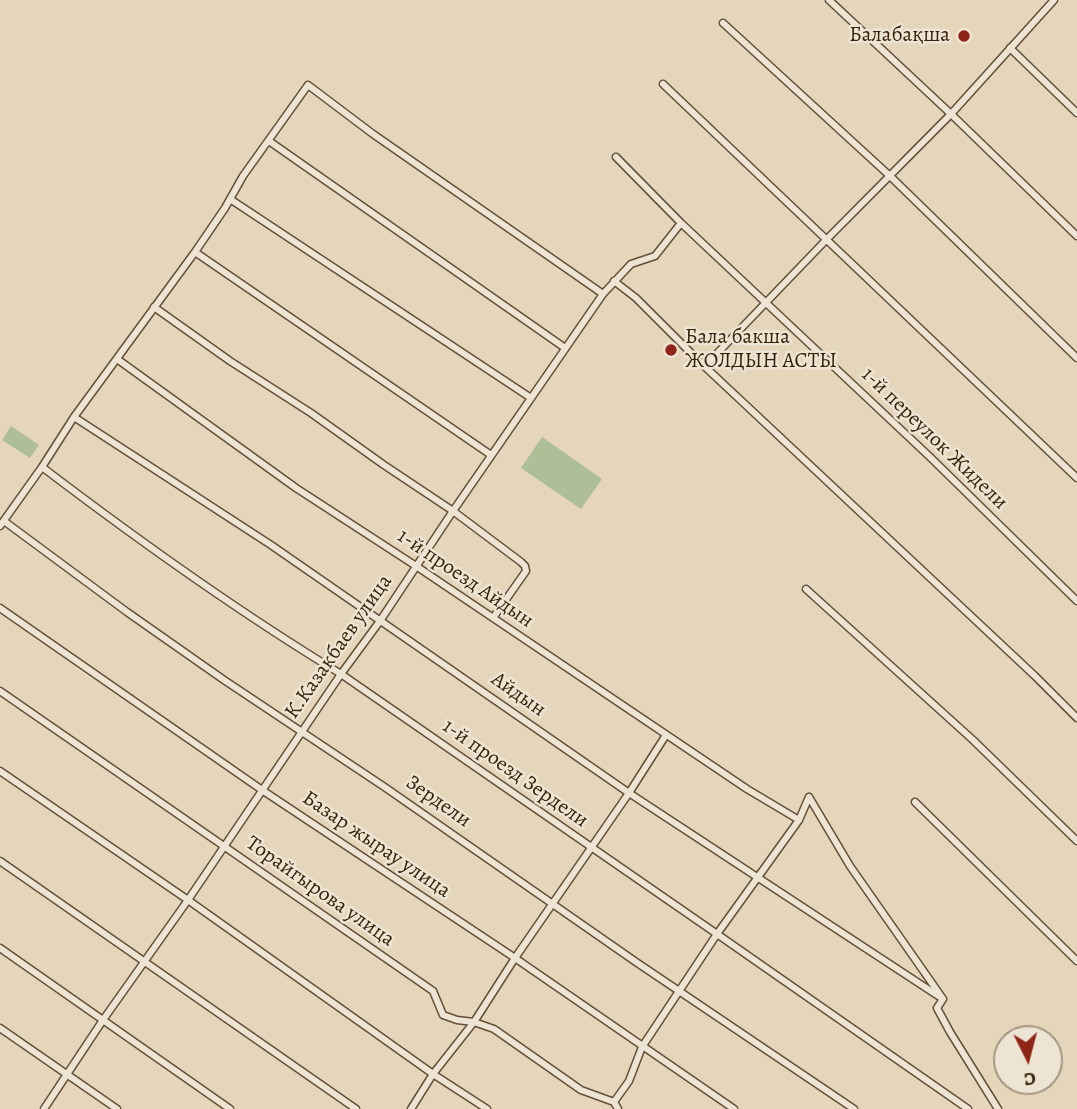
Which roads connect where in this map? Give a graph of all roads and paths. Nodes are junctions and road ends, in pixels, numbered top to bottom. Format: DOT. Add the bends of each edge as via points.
graph roads {
  1 [pos="829,0"];
  2 [pos="1054,0"];
  3 [pos="723,23"];
  4 [pos="1010,48"];
  5 [pos="663,84"];
  6 [pos="1077,113"];
  7 [pos="951,114"];
  8 [pos="269,141"];
  9 [pos="616,157"];
  10 [pos="890,176"];
  11 [pos="230,199"];
  12 [pos="681,223"];
  13 [pos="1077,236"];
  14 [pos="826,240"];
  15 [pos="195,252"];
  16 [pos="614,281"];
  17 [pos="603,294"];
  18 [pos="765,304"];
  19 [pos="154,307"];
  20 [pos="565,348"];
  21 [pos="1077,358"];
  22 [pos="117,359"];
  23 [pos="705,366"];
  24 [pos="531,398"];
  25 [pos="74,417"];
  26 [pos="491,455"];
  27 [pos="42,467"];
  28 [pos="1077,478"];
  29 [pos="453,511"];
  30 [pos="2,524"];
  31 [pos="416,566"];
  32 [pos="806,589"];
  33 [pos="1077,601"];
  34 [pos="0,608"];
  35 [pos="493,618"];
  36 [pos="380,621"];
  37 [pos="341,674"];
  38 [pos="0,691"];
  39 [pos="1077,718"];
  40 [pos="302,731"];
  41 [pos="666,735"];
  42 [pos="0,771"];
  43 [pos="262,790"];
  44 [pos="628,793"];
  45 [pos="915,802"];
  46 [pos="799,820"];
  47 [pos="1077,841"];
  48 [pos="224,846"];
  49 [pos="591,848"];
  50 [pos="0,861"];
  51 [pos="758,877"];
  52 [pos="188,900"];
  53 [pos="553,904"];
  54 [pos="717,934"];
  55 [pos="0,948"];
  56 [pos="515,958"];
  57 [pos="145,961"];
  58 [pos="1077,961"];
  59 [pos="680,991"];
  60 [pos="943,999"];
  61 [pos="103,1020"];
  62 [pos="474,1022"];
  63 [pos="0,1028"];
  64 [pos="642,1047"];
  65 [pos="68,1074"];
  66 [pos="433,1074"];
  67 [pos="616,1105"];
  68 [pos="44,1109"];
  69 [pos="117,1109"];
  70 [pos="230,1109"];
  71 [pos="356,1109"];
  72 [pos="411,1109"];
  73 [pos="487,1109"];
  74 [pos="734,1109"];
  75 [pos="854,1109"];
  76 [pos="968,1109"];
  77 [pos="998,1109"];
  1 -- 7 [label="street"];
  2 -- 4 [label="street"];
  3 -- 10 [label="street"];
  4 -- 6 [label="street"];
  4 -- 7 [label="street"];
  5 -- 14 [label="street"];
  7 -- 10 [label="street"];
  7 -- 13 [label="street"];
  8 -- 11 [label="street"];
  8 -- 17 [label="street" via="308,85"];
  8 -- 20 [label="street"];
  9 -- 12 [label="street, 1-й переулок Жидели"];
  10 -- 14 [label="street"];
  10 -- 21 [label="street"];
  11 -- 15 [label="street"];
  11 -- 24 [label="street"];
  12 -- 16 [label="street, К.Казакбаев улица" via="655,256 631,264"];
  12 -- 18 [label="street, 1-й переулок Жидели"];
  14 -- 18 [label="street"];
  14 -- 28 [label="street"];
  15 -- 19 [label="street"];
  15 -- 26 [label="street"];
  16 -- 17 [label="street, К.Казакбаев улица"];
  16 -- 23 [label="street"];
  17 -- 20 [label="street, К.Казакбаев улица"];
  18 -- 23 [label="street"];
  18 -- 33 [label="street, 1-й переулок Жидели"];
  19 -- 22 [label="street"];
  19 -- 29 [label="street"];
  20 -- 24 [label="street, К.Казакбаев улица"];
  22 -- 25 [label="street"];
  22 -- 31 [label="street, 1-й проезд Айдын" via="296,488"];
  23 -- 39 [label="street"];
  24 -- 26 [label="street, К.Казакбаев улица"];
  25 -- 27 [label="street"];
  25 -- 36 [label="street, Айдын"];
  26 -- 29 [label="street, К.Казакбаев улица"];
  27 -- 30 [label="street"];
  27 -- 37 [label="street, 1-й проезд Зердели" via="179,569"];
  29 -- 31 [label="street, К.Казакбаев улица"];
  29 -- 35 [label="street" via="525,566"];
  30 -- 40 [label="street, Зердели"];
  31 -- 35 [label="street, 1-й проезд Айдын"];
  31 -- 36 [label="street, К.Казакбаев улица"];
  32 -- 47 [label="street"];
  34 -- 43 [label="street, Базар жырау улица"];
  35 -- 41 [label="street, 1-й проезд Айдын"];
  36 -- 37 [label="street, К.Казакбаев улица"];
  36 -- 44 [label="street, Айдын"];
  37 -- 40 [label="street, К.Казакбаев улица"];
  37 -- 49 [label="street, 1-й проезд Зердели"];
  38 -- 48 [label="street, Торайгырова улица"];
  40 -- 43 [label="street, К.Казакбаев улица"];
  40 -- 53 [label="street, Зердели"];
  41 -- 44 [label="street"];
  41 -- 46 [label="street, 1-й проезд Айдын"];
  42 -- 52 [label="street"];
  43 -- 48 [label="street, К.Казакбаев улица"];
  43 -- 56 [label="street, Базар жырау улица"];
  44 -- 49 [label="street"];
  44 -- 51 [label="street, Айдын"];
  45 -- 58 [label="street"];
  46 -- 51 [label="street"];
  46 -- 60 [label="street" via="809,797 850,866"];
  48 -- 52 [label="street, К.Казакбаев улица"];
  48 -- 62 [label="street, Торайгырова улица" via="432,991 443,1015"];
  49 -- 53 [label="street"];
  49 -- 54 [label="street, 1-й проезд Зердели"];
  50 -- 57 [label="street"];
  51 -- 54 [label="street"];
  51 -- 60 [label="street, Айдын"];
  52 -- 57 [label="street, К.Казакбаев улица"];
  52 -- 66 [label="street"];
  53 -- 56 [label="street"];
  53 -- 59 [label="street, Зердели"];
  54 -- 59 [label="street"];
  54 -- 76 [label="street, 1-й проезд Зердели"];
  55 -- 61 [label="street"];
  56 -- 62 [label="street"];
  56 -- 64 [label="street, Базар жырау улица"];
  57 -- 61 [label="street, К.Казакбаев улица"];
  57 -- 71 [label="street"];
  59 -- 64 [label="street"];
  59 -- 75 [label="street, Зердели"];
  60 -- 77 [label="street" via="937,1007"];
  61 -- 65 [label="street, К.Казакбаев улица"];
  61 -- 70 [label="street"];
  62 -- 66 [label="street"];
  62 -- 67 [label="street, Торайгырова улица" via="494,1029 580,1090"];
  63 -- 65 [label="street"];
  64 -- 67 [label="street"];
  64 -- 74 [label="street, Базар жырау улица"];
  65 -- 68 [label="street, К.Казакбаев улица"];
  65 -- 69 [label="street"];
  66 -- 72 [label="street"];
  66 -- 73 [label="street"];
}
